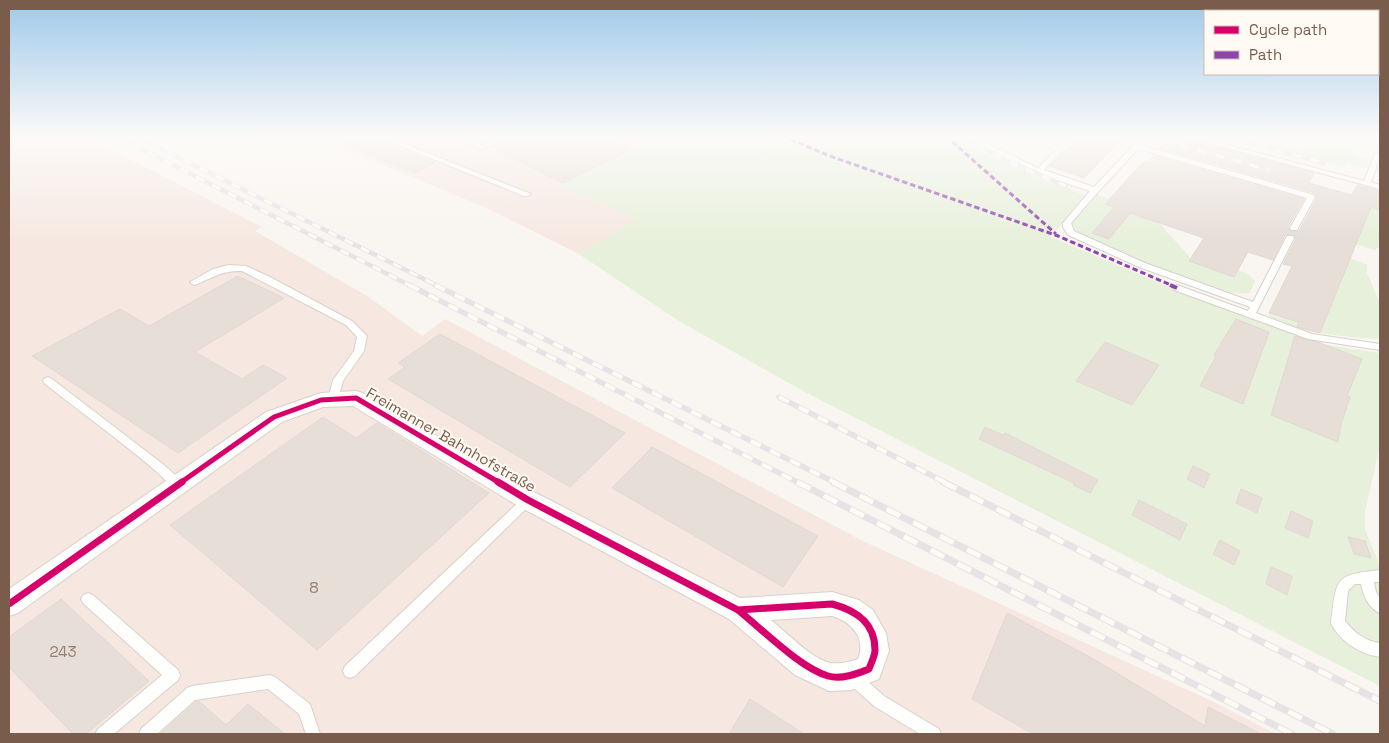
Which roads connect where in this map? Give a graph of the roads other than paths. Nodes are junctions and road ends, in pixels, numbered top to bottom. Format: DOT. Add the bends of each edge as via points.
graph roads {
  1 [pos="468,171"];
  2 [pos="1042,171"];
  3 [pos="1113,171"];
  4 [pos="1221,171"];
  5 [pos="1320,171"];
  6 [pos="1372,171"];
  7 [pos="1367,183"];
  8 [pos="1380,187"];
  9 [pos="1095,190"];
  10 [pos="528,194"];
  11 [pos="1294,228"];
  12 [pos="1290,238"];
  13 [pos="194,282"];
  14 [pos="1176,288"];
  15 [pos="1253,310"];
  16 [pos="1380,347"];
  17 [pos="48,381"];
  18 [pos="333,400"];
  19 [pos="178,484"];
  20 [pos="528,500"];
  21 [pos="1374,576"];
  22 [pos="88,599"];
  23 [pos="9,604"];
  24 [pos="1380,607"];
  25 [pos="738,610"];
  26 [pos="1380,650"];
  27 [pos="350,671"];
  28 [pos="851,676"];
  29 [pos="103,734"];
  30 [pos="146,734"];
  31 [pos="312,734"];
  32 [pos="934,734"];
  1 -- 10 [label="lane"];
  2 -- 9 [label="lane"];
  3 -- 9 [label="lane"];
  4 -- 11 [label="lane" via="1311,197"];
  5 -- 7 [label="lane"];
  6 -- 7 [label="lane"];
  7 -- 8 [label="lane"];
  9 -- 15 [label="lane" via="1067,222 1071,233 1142,266"];
  12 -- 15 [label="lane"];
  13 -- 18 [label="lane" via="216,271 243,268 349,323 362,336 359,351 338,380"];
  14 -- 15 [label="lane"];
  15 -- 16 [label="lane" via="1311,337"];
  17 -- 19 [label="lane"];
  18 -- 19 [label="street, Freimanner Bahnhofstraße" via="321,400 274,417"];
  18 -- 20 [label="street, Freimanner Bahnhofstraße" via="356,398"];
  19 -- 23 [label="street, Freimanner Bahnhofstraße"];
  20 -- 25 [label="street, Freimanner Bahnhofstraße"];
  20 -- 27 [label="lane"];
  21 -- 24 [label="lane" via="1368,584 1371,598"];
  21 -- 26 [label="lane" via="1352,579 1342,588 1338,623 1348,636"];
  22 -- 29 [label="lane" via="173,675"];
  25 -- 28 [label="street, Freimanner Bahnhofstraße" via="805,665 829,677"];
  25 -- 28 [label="street" via="832,604 850,609 868,626 875,651 869,669"];
  28 -- 32 [label="lane" via="879,701"];
  30 -- 31 [label="lane" via="192,693 270,682 305,709"];
}
